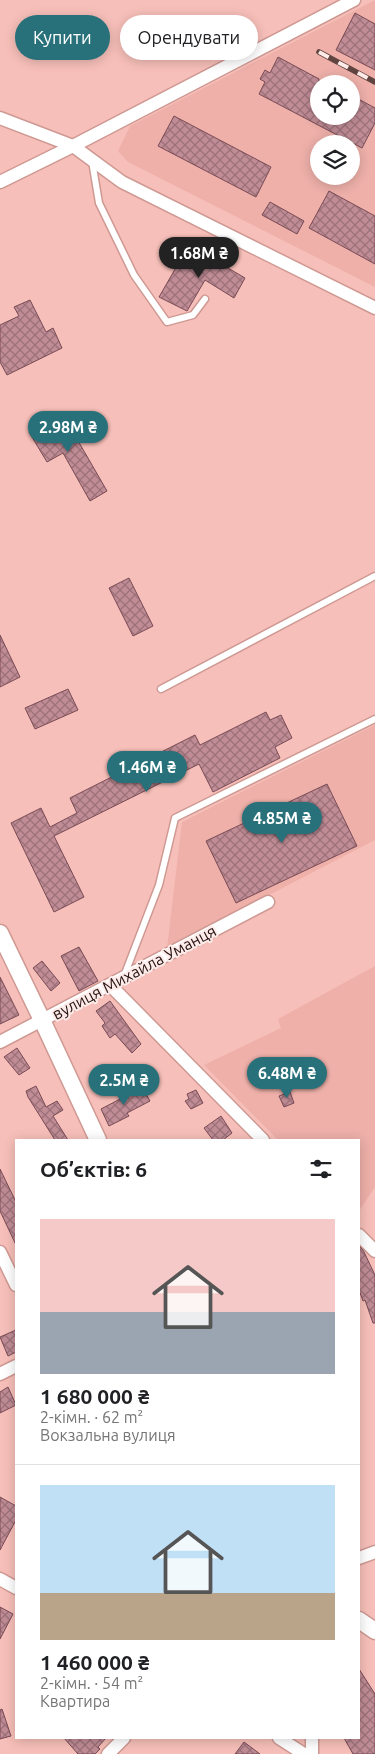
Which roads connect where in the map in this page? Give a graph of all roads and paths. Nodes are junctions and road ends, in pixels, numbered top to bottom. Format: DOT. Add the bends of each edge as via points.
graph roads {
  1 [pos="354,0"];
  2 [pos="0,118"];
  3 [pos="73,146"];
  4 [pos="92,160"];
  5 [pos="0,182"];
  6 [pos="205,299"];
  7 [pos="375,308"];
  8 [pos="375,576"];
  9 [pos="161,689"];
  10 [pos="375,719"];
  11 [pos="268,902"];
  12 [pos="0,933"];
  13 [pos="124,977"];
  14 [pos="110,984"];
  15 [pos="42,1020"];
  16 [pos="0,1042"];
  17 [pos="98,1139"];
  18 [pos="262,1139"];
  19 [pos="360,1236"];
  20 [pos="375,1251"];
  21 [pos="0,1252"];
  22 [pos="15,1283"];
  23 [pos="15,1366"];
  24 [pos="0,1374"];
  25 [pos="375,1552"];
  26 [pos="360,1558"];
  27 [pos="0,1579"];
  28 [pos="15,1587"];
  29 [pos="360,1621"];
  30 [pos="375,1631"];
  31 [pos="123,1739"];
  32 [pos="281,1739"];
  33 [pos="312,1739"];
  34 [pos="108,1754"];
  35 [pos="304,1754"];
  36 [pos="312,1754"];
  1 -- 3 [label="street"];
  2 -- 3 [label="street"];
  3 -- 4 [label="street"];
  3 -- 5 [label="street"];
  4 -- 6 [label="lane" via="99,203 134,275 167,322 193,315"];
  4 -- 7 [label="street" via="122,182"];
  8 -- 9 [label="lane"];
  10 -- 13 [label="lane" via="176,818 159,885"];
  11 -- 13 [label="street, вулиця Михайла Уманця"];
  12 -- 15 [label="main road"];
  13 -- 14 [label="street, вулиця Михайла Уманця"];
  14 -- 15 [label="street, вулиця Михайла Уманця"];
  14 -- 18 [label="street"];
  15 -- 16 [label="street, вулиця Михайла Уманця"];
  15 -- 17 [label="main road"];
  19 -- 20 [label="street"];
  21 -- 22 [label="street"];
  23 -- 24 [label="street"];
  25 -- 26 [label="street"];
  27 -- 28 [label="street"];
  29 -- 30 [label="main road"];
  31 -- 34 [label="street"];
  32 -- 35 [label="street"];
  33 -- 36 [label="street"];
}
